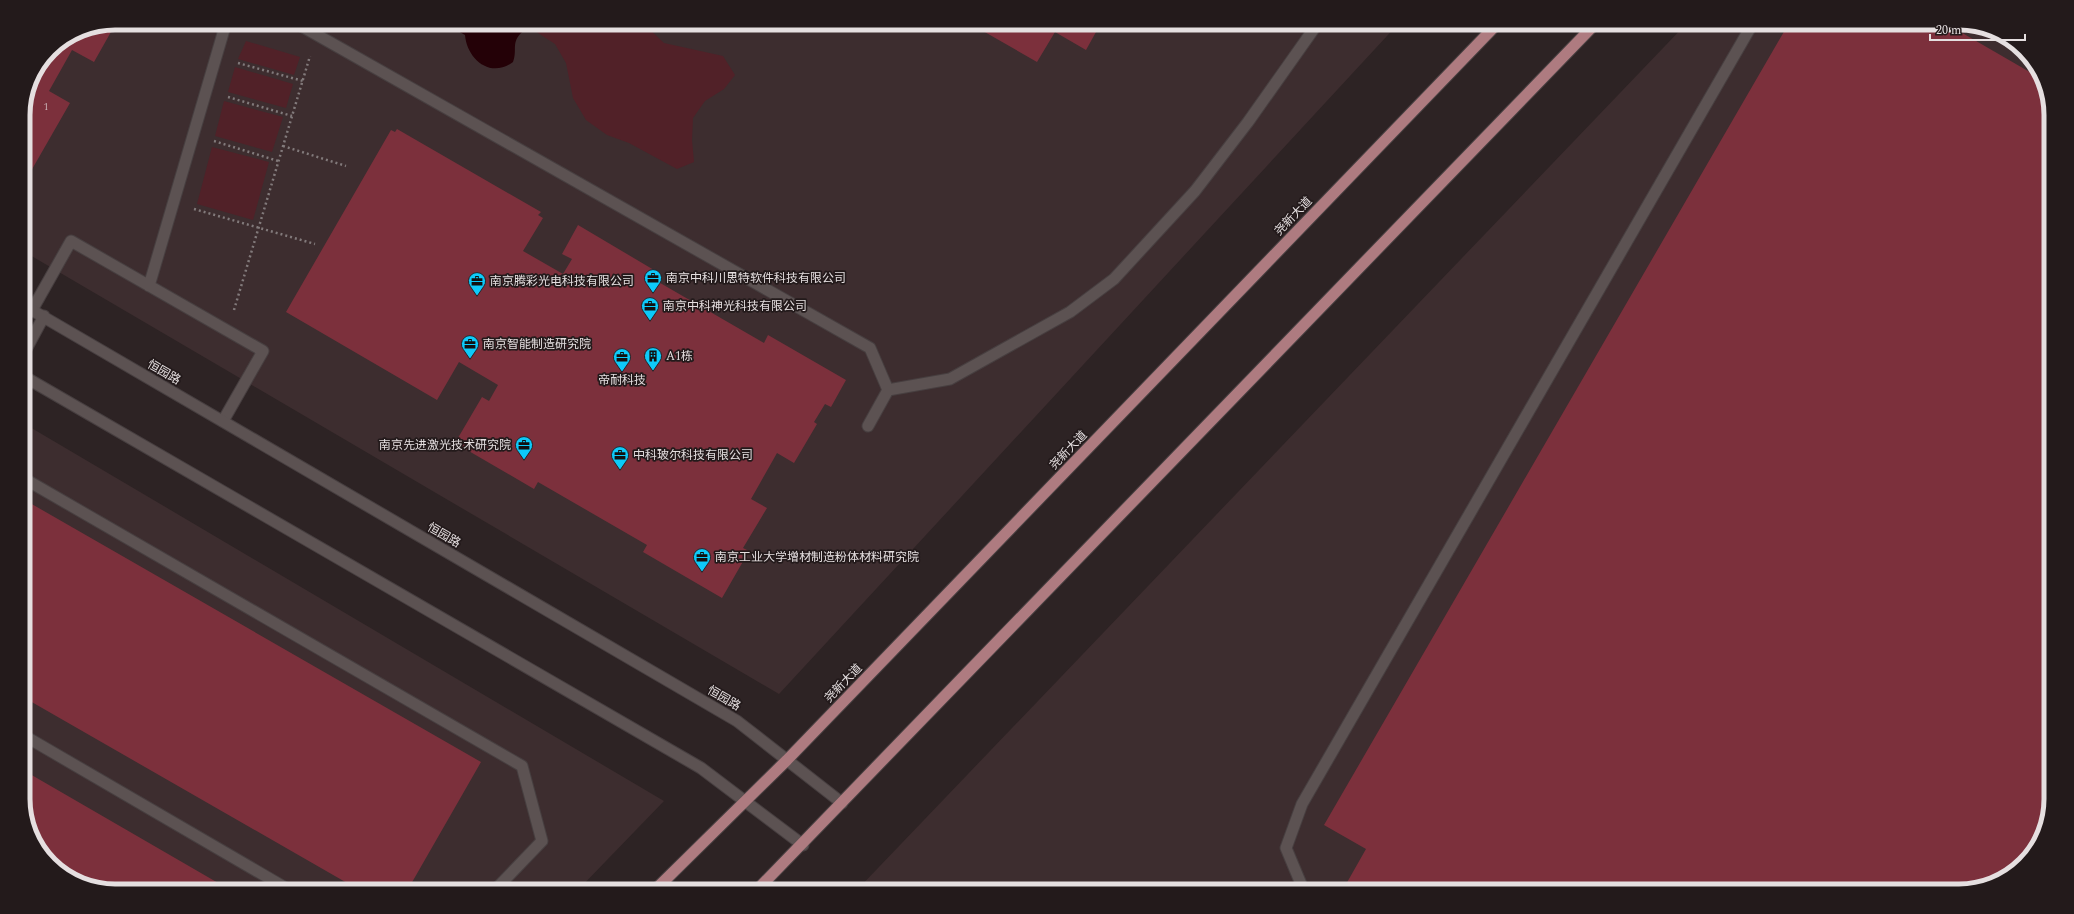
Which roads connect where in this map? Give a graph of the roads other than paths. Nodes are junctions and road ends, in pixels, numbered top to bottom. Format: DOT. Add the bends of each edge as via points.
graph roads {
  1 [pos="224,30"];
  2 [pos="308,30"];
  3 [pos="1313,30"];
  4 [pos="1491,30"];
  5 [pos="1589,30"];
  6 [pos="1749,30"];
  7 [pos="149,286"];
  8 [pos="30,304"];
  9 [pos="30,308"];
  10 [pos="44,316"];
  11 [pos="30,342"];
  12 [pos="30,380"];
  13 [pos="888,390"];
  14 [pos="223,421"];
  15 [pos="868,426"];
  16 [pos="30,482"];
  17 [pos="30,739"];
  18 [pos="787,760"];
  19 [pos="745,800"];
  20 [pos="842,803"];
  21 [pos="803,845"];
  22 [pos="280,884"];
  23 [pos="501,884"];
  24 [pos="661,884"];
  25 [pos="763,884"];
  26 [pos="1301,884"];
  1 -- 7 [label="street"];
  2 -- 13 [label="street" via="870,348"];
  3 -- 13 [label="street" via="1195,191 1114,279 1070,312 950,379"];
  4 -- 18 [label="main road, 尧新大道"];
  5 -- 20 [label="main road"];
  6 -- 26 [label="street" via="1302,804 1286,848"];
  7 -- 8 [label="street" via="71,241"];
  7 -- 14 [label="street" via="263,351"];
  9 -- 10 [label="street, 恒园路"];
  10 -- 11 [label="street"];
  10 -- 14 [label="street, 恒园路"];
  12 -- 19 [label="street" via="701,768"];
  13 -- 15 [label="street"];
  14 -- 18 [label="street, 恒园路" via="737,721"];
  16 -- 23 [label="street" via="522,766 542,841"];
  17 -- 22 [label="street"];
  18 -- 19 [label="main road, 尧新大道"];
  18 -- 20 [label="street, 恒园路"];
  19 -- 21 [label="street"];
  19 -- 24 [label="main road, 尧新大道"];
  20 -- 21 [label="main road"];
  21 -- 25 [label="main road"];
}
